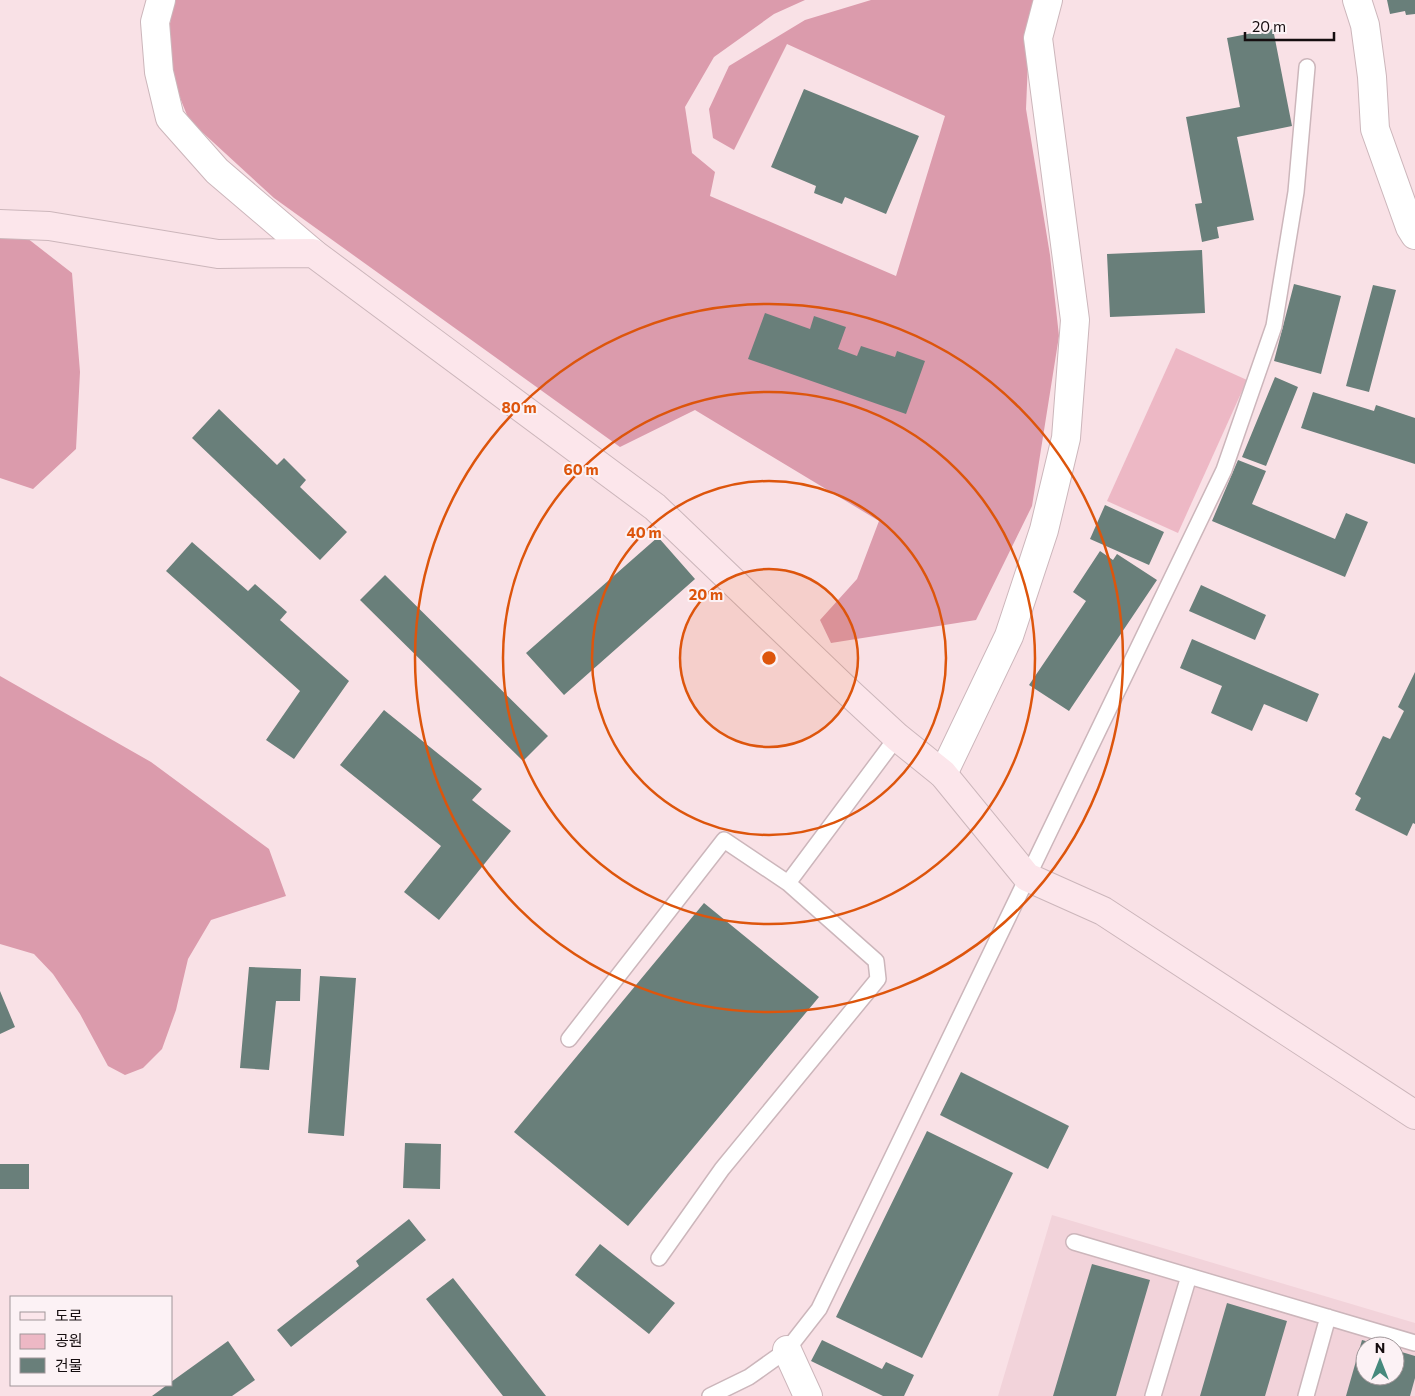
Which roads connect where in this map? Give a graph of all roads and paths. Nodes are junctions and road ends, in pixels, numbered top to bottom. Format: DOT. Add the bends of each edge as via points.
graph roads {
  1 [pos="160,0"];
  2 [pos="1048,0"];
  3 [pos="1356,0"];
  4 [pos="1307,67"];
  5 [pos="0,224"];
  6 [pos="1415,235"];
  7 [pos="313,253"];
  8 [pos="898,737"];
  9 [pos="943,774"];
  10 [pos="1027,877"];
  11 [pos="788,883"];
  12 [pos="569,1040"];
  13 [pos="1415,1115"];
  14 [pos="1074,1242"];
  15 [pos="658,1258"];
  16 [pos="1189,1276"];
  17 [pos="1328,1317"];
  18 [pos="1415,1343"];
  19 [pos="787,1350"];
  20 [pos="710,1396"];
  21 [pos="808,1396"];
  22 [pos="1152,1396"];
  23 [pos="1306,1396"];
  1 -- 7 [label="street" via="155,22 159,72 170,118 217,171"];
  2 -- 9 [label="street" via="1038,38 1075,320 1066,438 1044,530 1009,636"];
  3 -- 6 [label="street" via="1366,33 1375,129"];
  4 -- 10 [label="lane" via="1296,192 1274,326 1224,470"];
  5 -- 7 [label="street" via="49,226 218,254"];
  7 -- 8 [label="street" via="655,507"];
  8 -- 9 [label="street"];
  8 -- 11 [label="lane"];
  9 -- 10 [label="street"];
  10 -- 13 [label="street" via="1104,911"];
  10 -- 19 [label="lane" via="819,1309"];
  11 -- 12 [label="lane" via="724,840"];
  11 -- 15 [label="lane" via="876,961 878,978 722,1169"];
  14 -- 16 [label="lane"];
  16 -- 17 [label="lane"];
  16 -- 22 [label="lane"];
  17 -- 18 [label="lane"];
  17 -- 23 [label="lane"];
  19 -- 20 [label="lane" via="749,1377"];
  19 -- 21 [label="street"];
}
